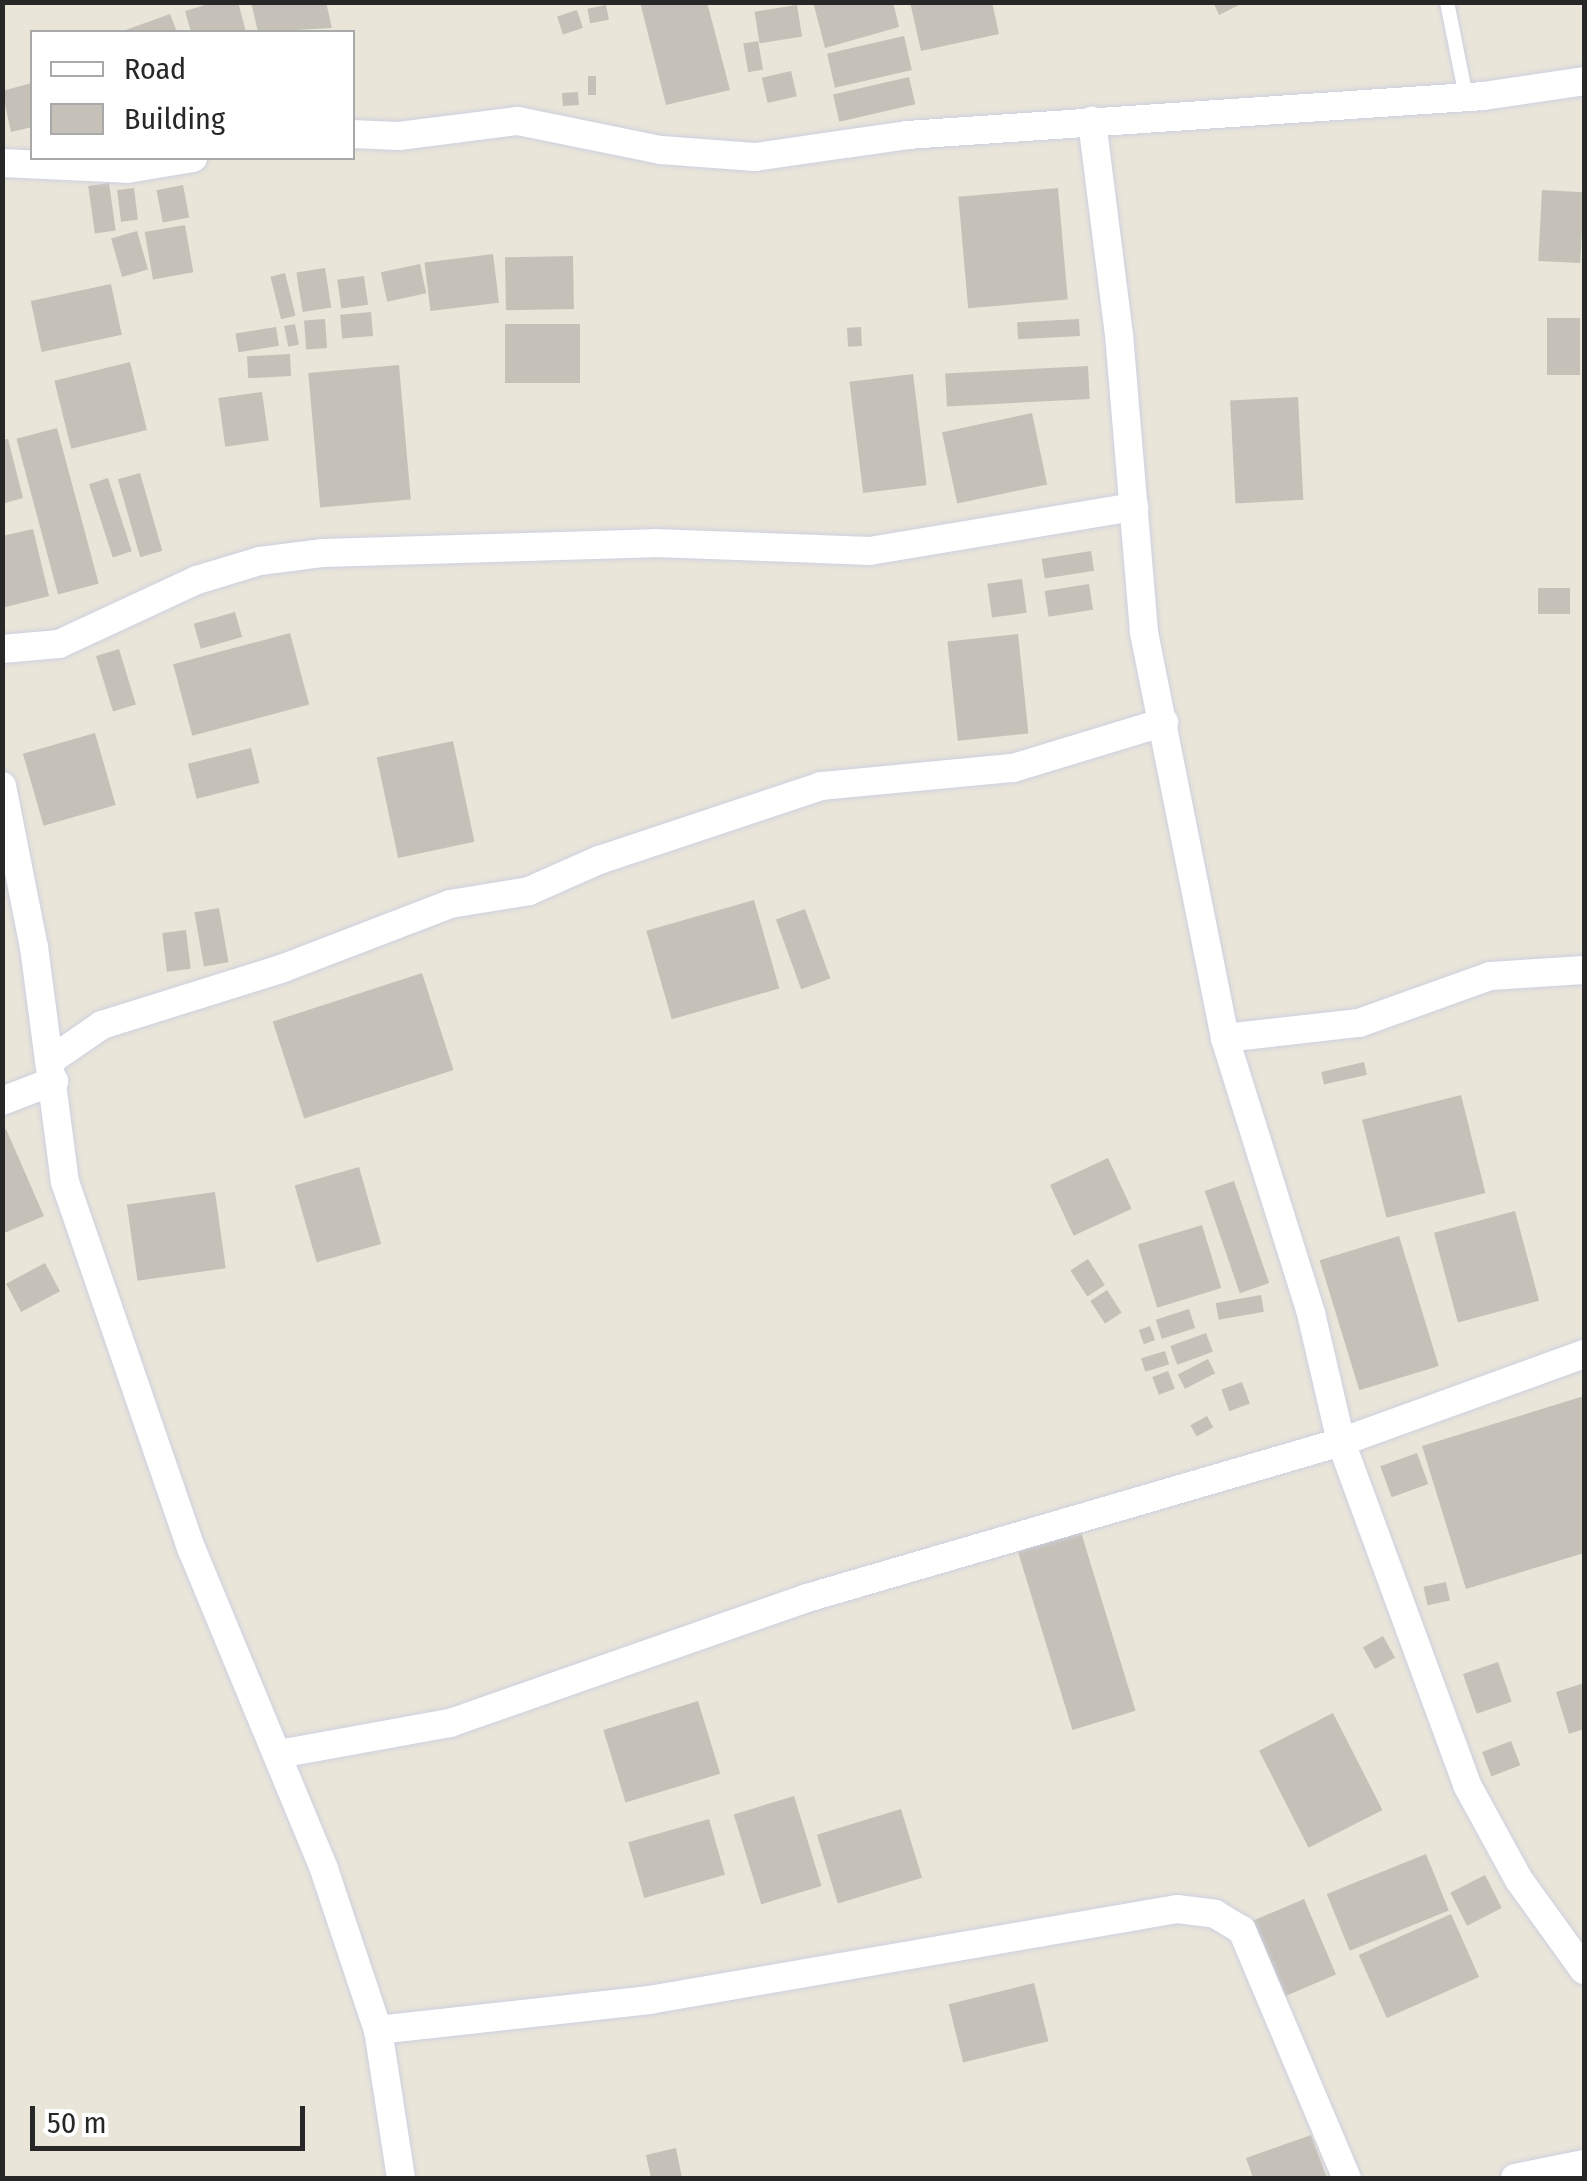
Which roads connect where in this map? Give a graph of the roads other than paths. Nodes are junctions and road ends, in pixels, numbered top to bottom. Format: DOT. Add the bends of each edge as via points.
graph roads {
  1 [pos="1446,2"];
  2 [pos="1584,81"];
  3 [pos="1466,97"];
  4 [pos="1092,121"];
  5 [pos="355,134"];
  6 [pos="181,160"];
  7 [pos="2,163"];
  8 [pos="1134,508"];
  9 [pos="2,648"];
  10 [pos="1164,722"];
  11 [pos="2,786"];
  12 [pos="1584,970"];
  13 [pos="1225,1038"];
  14 [pos="52,1070"];
  15 [pos="2,1101"];
  16 [pos="1584,1354"];
  17 [pos="1340,1442"];
  18 [pos="279,1754"];
  19 [pos="1584,1970"];
  20 [pos="378,2030"];
  21 [pos="1584,2164"];
  22 [pos="401,2178"];
  23 [pos="1347,2178"];
  24 [pos="1515,2178"];
  1 -- 3 [label="lane"];
  2 -- 3 [label="street"];
  3 -- 4 [label="street"];
  4 -- 5 [label="street" via="907,135 755,157 661,150 518,121 399,136"];
  4 -- 8 [label="street"];
  6 -- 7 [label="street" via="127,169"];
  8 -- 9 [label="street" via="870,551 654,543 322,552 197,580 59,644"];
  8 -- 10 [label="street" via="1144,632"];
  10 -- 13 [label="street"];
  10 -- 14 [label="street" via="1013,768 820,786 599,860 529,891 450,904 281,969 102,1025"];
  11 -- 14 [label="street"];
  12 -- 13 [label="street" via="1490,976 1360,1023"];
  13 -- 17 [label="street" via="1311,1314"];
  14 -- 15 [label="street"];
  14 -- 18 [label="street" via="65,1182 192,1550"];
  16 -- 17 [label="street"];
  17 -- 18 [label="street" via="807,1598 450,1723"];
  17 -- 19 [label="street" via="1467,1786 1519,1880"];
  18 -- 20 [label="street"];
  20 -- 22 [label="street"];
  20 -- 23 [label="street" via="650,2000 1113,1917 1198,1911 1242,1930"];
  21 -- 24 [label="street"];
}
